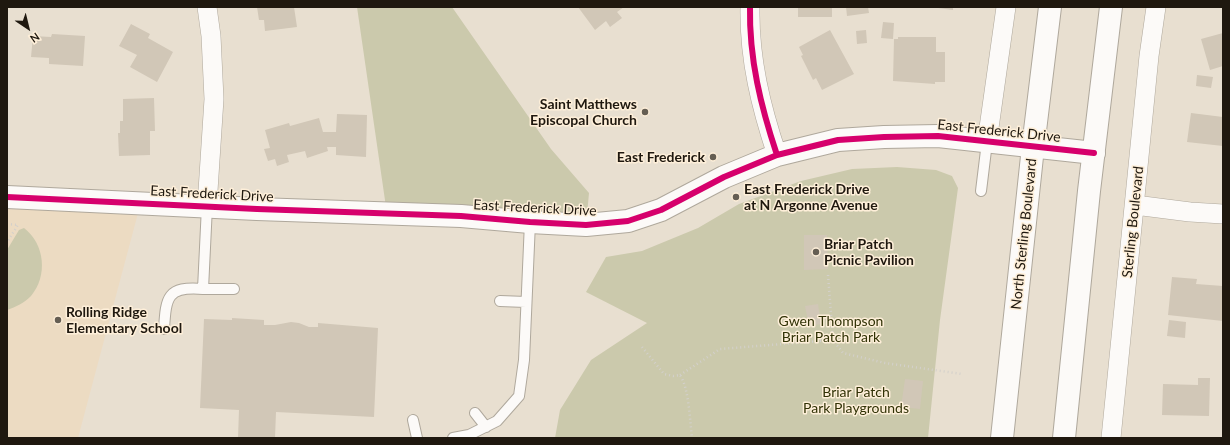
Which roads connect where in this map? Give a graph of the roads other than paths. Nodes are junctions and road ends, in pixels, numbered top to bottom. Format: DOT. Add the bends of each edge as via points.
graph roads {
  1 [pos="207,7"];
  2 [pos="750,7"];
  3 [pos="1006,7"];
  4 [pos="1050,7"];
  5 [pos="1111,7"];
  6 [pos="1156,7"];
  7 [pos="987,142"];
  8 [pos="1033,147"];
  9 [pos="1094,153"];
  10 [pos="777,155"];
  11 [pos="981,191"];
  12 [pos="7,196"];
  13 [pos="1135,205"];
  14 [pos="207,206"];
  15 [pos="1223,214"];
  16 [pos="530,222"];
  17 [pos="203,289"];
  18 [pos="234,289"];
  19 [pos="500,301"];
  20 [pos="526,302"];
  21 [pos="164,329"];
  22 [pos="475,413"];
  23 [pos="413,420"];
  24 [pos="486,427"];
  25 [pos="417,438"];
  26 [pos="453,438"];
  27 [pos="1002,438"];
  28 [pos="1064,438"];
  29 [pos="1111,438"];
  1 -- 14 [label="street" via="214,99"];
  2 -- 10 [label="street" via="753,58 759,96"];
  3 -- 7 [label="street"];
  4 -- 8 [label="street, North Sterling Boulevard"];
  5 -- 9 [label="street"];
  6 -- 13 [label="street, Sterling Boulevard"];
  7 -- 8 [label="street, East Frederick Drive"];
  7 -- 10 [label="street, East Frederick Drive" via="938,136 854,139 838,140"];
  7 -- 11 [label="lane"];
  8 -- 9 [label="street, East Frederick Drive"];
  8 -- 27 [label="street, North Sterling Boulevard"];
  9 -- 28 [label="street"];
  10 -- 16 [label="street, East Frederick Drive" via="724,177 661,210 628,222 586,225"];
  12 -- 14 [label="street, East Frederick Drive"];
  13 -- 15 [label="street"];
  13 -- 29 [label="street, Sterling Boulevard"];
  14 -- 16 [label="street, East Frederick Drive" via="461,216"];
  14 -- 17 [label="lane"];
  16 -- 20 [label="lane"];
  17 -- 18 [label="lane"];
  17 -- 21 [label="lane" via="180,289 172,294 166,306"];
  19 -- 20 [label="lane"];
  20 -- 24 [label="lane" via="524,360 519,396 497,421"];
  22 -- 24 [label="lane"];
  23 -- 25 [label="lane"];
  24 -- 26 [label="lane" via="469,435"];
}
